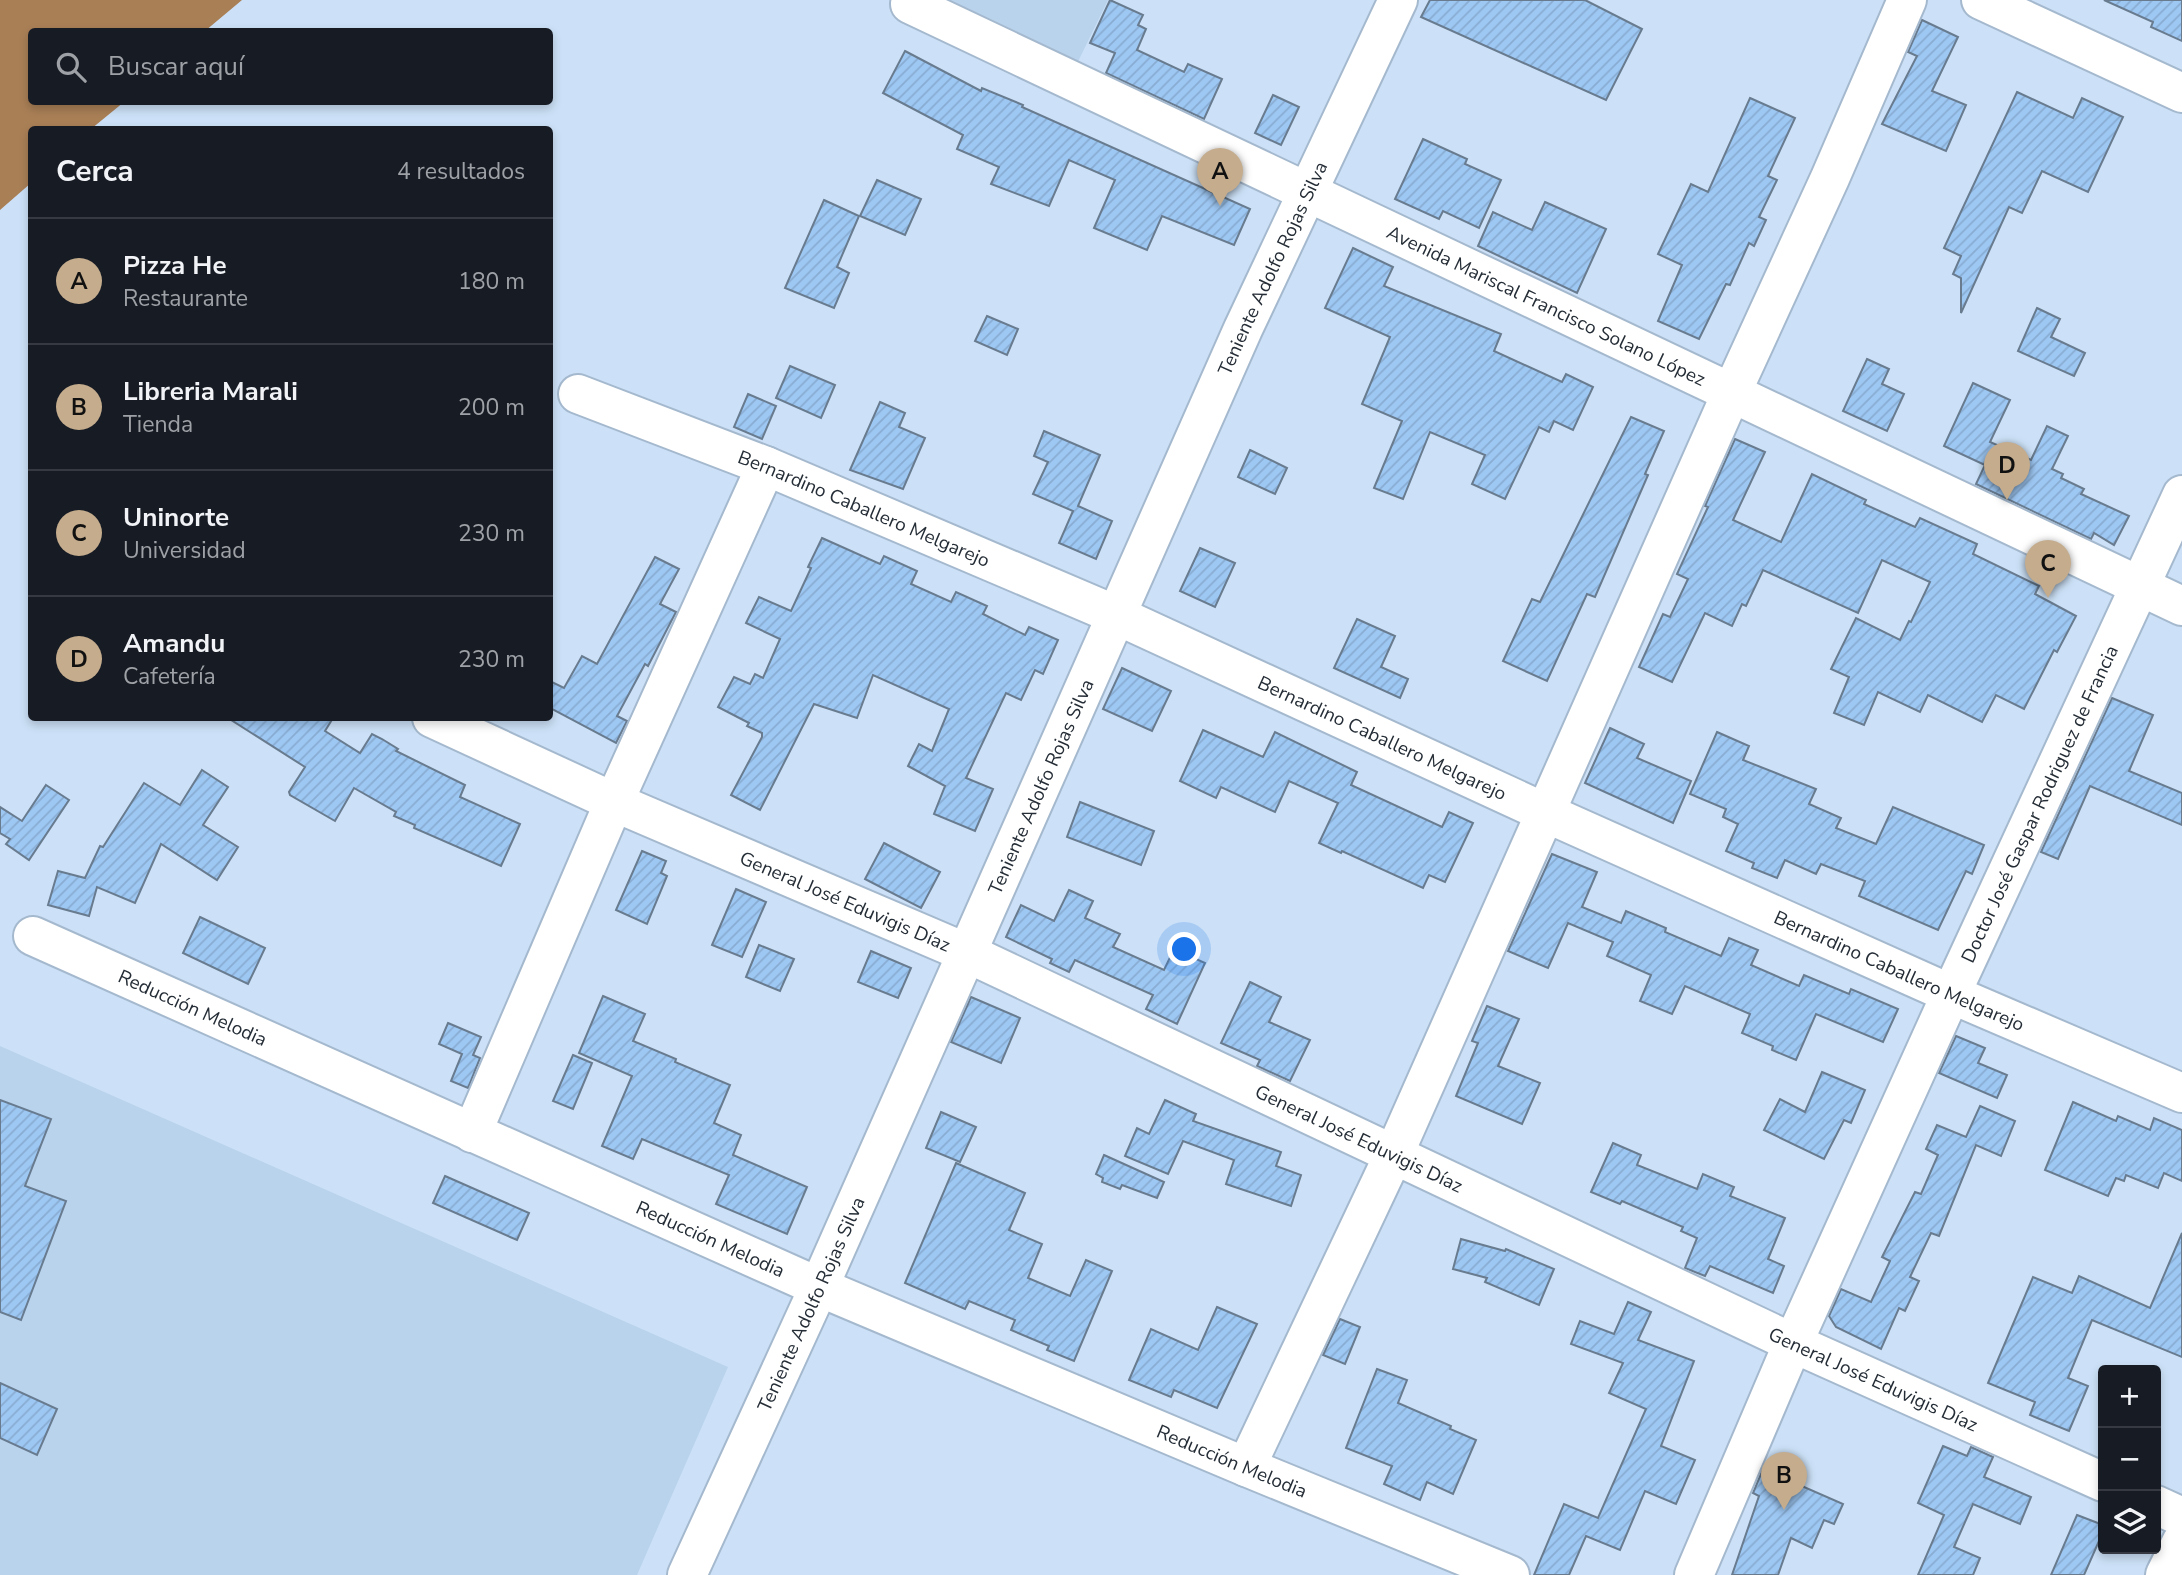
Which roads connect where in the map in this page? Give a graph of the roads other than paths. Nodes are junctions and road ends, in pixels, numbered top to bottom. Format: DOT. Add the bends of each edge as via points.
graph roads {
  1 [pos="1398,0"];
  2 [pos="1907,0"];
  3 [pos="1981,0"];
  4 [pos="911,4"];
  5 [pos="2182,93"];
  6 [pos="1307,193"];
  7 [pos="578,394"];
  8 [pos="1731,394"];
  9 [pos="766,466"];
  10 [pos="2182,495"];
  11 [pos="2140,586"];
  12 [pos="2182,606"];
  13 [pos="1116,615"];
  14 [pos="438,721"];
  15 [pos="614,802"];
  16 [pos="1546,813"];
  17 [pos="33,936"];
  18 [pos="967,953"];
  19 [pos="1951,993"];
  20 [pos="2182,1093"];
  21 [pos="472,1133"];
  22 [pos="1394,1154"];
  23 [pos="819,1287"];
  24 [pos="1793,1343"];
  25 [pos="1246,1468"];
  26 [pos="2098,1480"];
  27 [pos="2161,1507"];
  28 [pos="2182,1517"];
  29 [pos="2182,1541"];
  30 [pos="687,1575"];
  31 [pos="1510,1575"];
  32 [pos="1694,1575"];
  33 [pos="2165,1575"];
  1 -- 6 [label="street, Teniente Adolfo Rojas Silva"];
  2 -- 8 [label="street"];
  3 -- 5 [label="street"];
  4 -- 6 [label="street, Avenida Mariscal Francisco Solano López"];
  6 -- 8 [label="street, Avenida Mariscal Francisco Solano López"];
  6 -- 13 [label="street, Teniente Adolfo Rojas Silva"];
  7 -- 9 [label="street, Bernardino Caballero Melgarejo"];
  8 -- 11 [label="street, Avenida Mariscal Francisco Solano López"];
  8 -- 16 [label="street"];
  9 -- 13 [label="street, Bernardino Caballero Melgarejo"];
  9 -- 15 [label="street"];
  10 -- 11 [label="street, Doctor José Gaspar Rodriguez de Francia"];
  11 -- 12 [label="street, Avenida Mariscal Francisco Solano López"];
  11 -- 19 [label="street, Doctor José Gaspar Rodriguez de Francia"];
  13 -- 16 [label="street, Bernardino Caballero Melgarejo"];
  13 -- 18 [label="street, Teniente Adolfo Rojas Silva"];
  14 -- 15 [label="street, General José Eduvigis Díaz"];
  15 -- 18 [label="street, General José Eduvigis Díaz"];
  15 -- 21 [label="street"];
  16 -- 19 [label="street, Bernardino Caballero Melgarejo"];
  16 -- 22 [label="street"];
  17 -- 21 [label="street, Reducción Melodia"];
  18 -- 22 [label="street, General José Eduvigis Díaz"];
  18 -- 23 [label="street, Teniente Adolfo Rojas Silva"];
  19 -- 20 [label="street, Bernardino Caballero Melgarejo"];
  19 -- 24 [label="street, Doctor José Gaspar Rodriguez de Francia"];
  21 -- 23 [label="street, Reducción Melodia"];
  22 -- 24 [label="street, General José Eduvigis Díaz"];
  22 -- 25 [label="street"];
  23 -- 25 [label="street, Reducción Melodia"];
  23 -- 30 [label="street, Teniente Adolfo Rojas Silva"];
  24 -- 26 [label="street, General José Eduvigis Díaz"];
  24 -- 32 [label="street, Doctor José Gaspar Rodriguez de Francia"];
  25 -- 31 [label="street, Reducción Melodia"];
  27 -- 28 [label="street"];
  29 -- 33 [label="street"];
}
